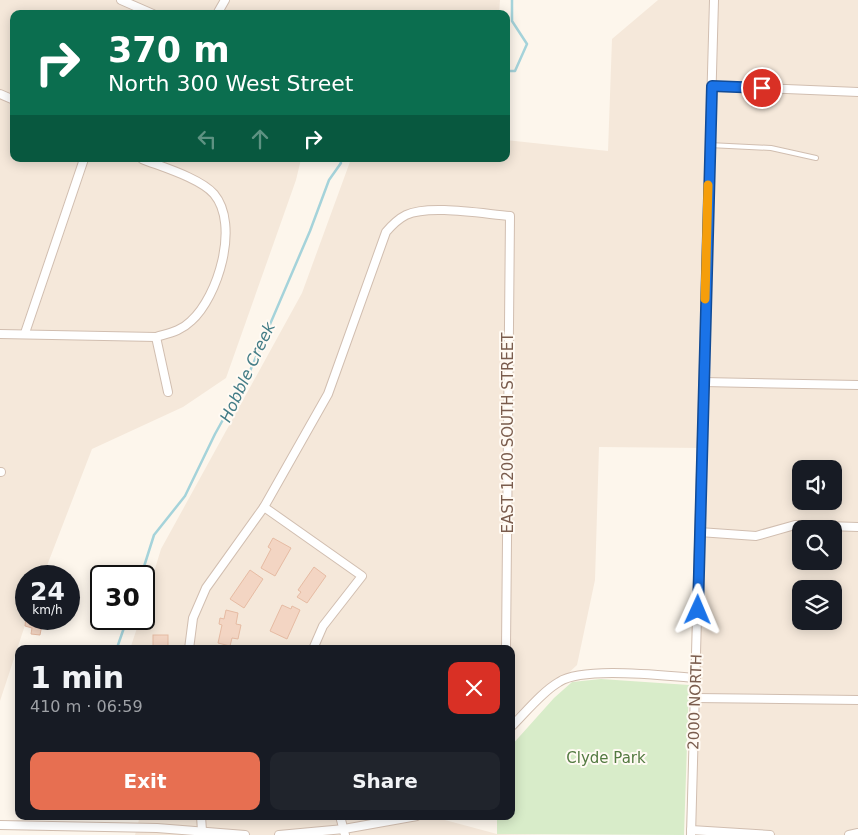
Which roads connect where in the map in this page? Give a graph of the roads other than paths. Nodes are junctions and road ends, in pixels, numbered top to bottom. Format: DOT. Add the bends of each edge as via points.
graph roads {
  1 [pos="122,0"];
  2 [pos="714,0"];
  3 [pos="134,10"];
  4 [pos="712,86"];
  5 [pos="858,92"];
  6 [pos="709,145"];
  7 [pos="816,158"];
  8 [pos="83,162"];
  9 [pos="149,162"];
  10 [pos="25,333"];
  11 [pos="0,334"];
  12 [pos="156,337"];
  13 [pos="703,382"];
  14 [pos="858,385"];
  15 [pos="168,392"];
  16 [pos="264,507"];
  17 [pos="858,527"];
  18 [pos="700,532"];
  19 [pos="190,645"];
  20 [pos="315,645"];
  21 [pos="506,645"];
  22 [pos="696,678"];
  23 [pos="695,698"];
  24 [pos="858,700"];
  25 [pos="515,723"];
  26 [pos="201,820"];
  27 [pos="341,820"];
  28 [pos="399,820"];
  29 [pos="0,825"];
  30 [pos="202,831"];
  31 [pos="345,832"];
  32 [pos="691,833"];
  33 [pos="858,833"];
  34 [pos="233,834"];
  35 [pos="245,835"];
  36 [pos="279,835"];
  37 [pos="770,835"];
  38 [pos="849,835"];
  1 -- 3 [label="street"];
  2 -- 4 [label="street, 2000 NORTH"];
  4 -- 5 [label="street"];
  4 -- 6 [label="street, 2000 NORTH"];
  6 -- 7 [label="lane" via="771,148"];
  6 -- 13 [label="street, 2000 NORTH"];
  8 -- 10 [label="street"];
  9 -- 12 [label="street" via="212,192 221,204 226,224 223,260 204,305 178,331"];
  10 -- 11 [label="street"];
  10 -- 12 [label="street"];
  12 -- 15 [label="street"];
  13 -- 14 [label="street"];
  13 -- 18 [label="street, 2000 NORTH"];
  16 -- 19 [label="street" via="206,588 193,618"];
  16 -- 20 [label="street" via="362,576 323,626"];
  16 -- 21 [label="street, EAST 1200 SOUTH STREET" via="328,394 380,244 394,222 418,211 510,216"];
  17 -- 18 [label="street" via="795,525 756,536"];
  18 -- 22 [label="street, 2000 NORTH"];
  22 -- 23 [label="street, 2000 NORTH"];
  22 -- 25 [label="street" via="577,675 557,682"];
  23 -- 24 [label="street"];
  23 -- 32 [label="street, 2000 NORTH"];
  26 -- 30 [label="street"];
  27 -- 31 [label="street"];
  28 -- 31 [label="street"];
  29 -- 30 [label="street"];
  30 -- 34 [label="street"];
  31 -- 36 [label="street"];
  32 -- 37 [label="street"];
  33 -- 38 [label="street"];
  34 -- 35 [label="street"];
}
